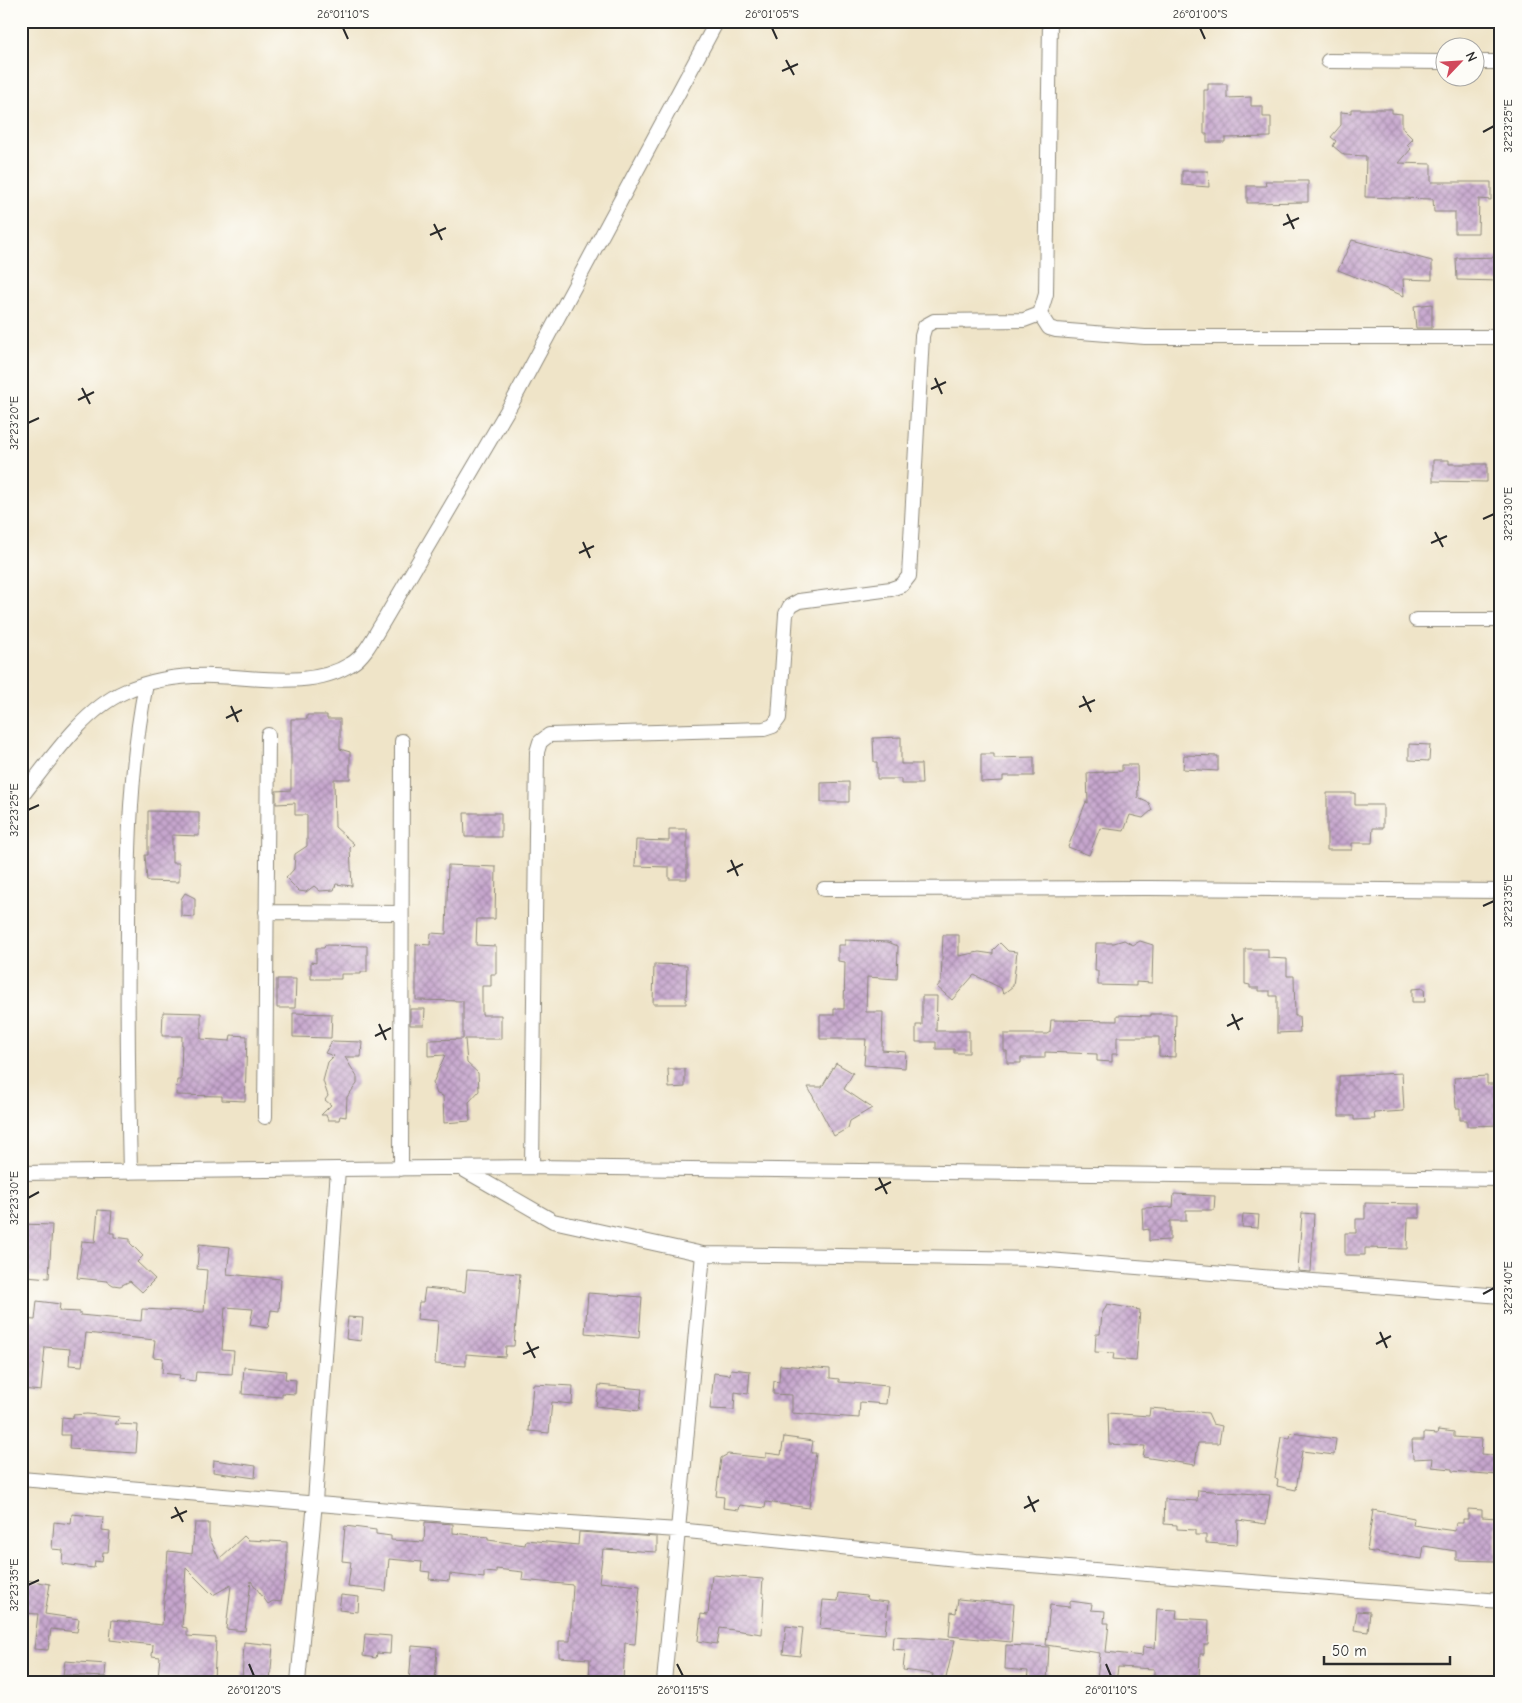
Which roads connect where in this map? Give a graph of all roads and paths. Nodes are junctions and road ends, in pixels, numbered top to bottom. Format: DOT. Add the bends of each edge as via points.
graph roads {
  1 [pos="716,21"];
  2 [pos="1050,21"];
  3 [pos="1328,61"];
  4 [pos="1434,62"];
  5 [pos="1484,62"];
  6 [pos="1501,62"];
  7 [pos="1040,314"];
  8 [pos="1501,337"];
  9 [pos="1416,620"];
  10 [pos="1501,620"];
  11 [pos="146,684"];
  12 [pos="268,735"];
  13 [pos="402,741"];
  14 [pos="21,797"];
  15 [pos="824,889"];
  16 [pos="1501,892"];
  17 [pos="266,912"];
  18 [pos="401,913"];
  19 [pos="264,1117"];
  20 [pos="532,1167"];
  21 [pos="401,1168"];
  22 [pos="460,1168"];
  23 [pos="338,1169"];
  24 [pos="130,1172"];
  25 [pos="21,1173"];
  26 [pos="1501,1179"];
  27 [pos="703,1254"];
  28 [pos="1501,1296"];
  29 [pos="21,1479"];
  30 [pos="315,1502"];
  31 [pos="678,1530"];
  32 [pos="1501,1602"];
  33 [pos="298,1682"];
  34 [pos="664,1682"];
  1 -- 11 [label="street" via="514,399 368,646 352,664 311,679 184,676"];
  2 -- 7 [label="street" via="1046,294"];
  3 -- 4 [label="street"];
  5 -- 6 [label="street"];
  7 -- 8 [label="street" via="1049,328 1056,330 1145,337"];
  7 -- 20 [label="street" via="1024,320 934,321 925,326 909,576 892,590 799,601 790,606 786,614 779,718 773,726 764,729 549,735 540,742 537,752"];
  9 -- 10 [label="street"];
  11 -- 14 [label="street" via="109,699 91,713"];
  11 -- 24 [label="street" via="137,731 129,813 127,1052"];
  12 -- 17 [label="street"];
  13 -- 18 [label="street"];
  15 -- 16 [label="street"];
  17 -- 18 [label="street"];
  17 -- 19 [label="street"];
  18 -- 21 [label="street"];
  20 -- 22 [label="street"];
  20 -- 26 [label="street"];
  21 -- 22 [label="street"];
  21 -- 23 [label="street"];
  22 -- 27 [label="street" via="553,1221"];
  23 -- 24 [label="street"];
  23 -- 30 [label="street"];
  24 -- 25 [label="street"];
  27 -- 28 [label="street" via="1036,1259"];
  27 -- 31 [label="street"];
  29 -- 30 [label="street"];
  30 -- 31 [label="street" via="449,1515"];
  30 -- 33 [label="street"];
  31 -- 32 [label="street" via="976,1561"];
  31 -- 34 [label="street"];
}
